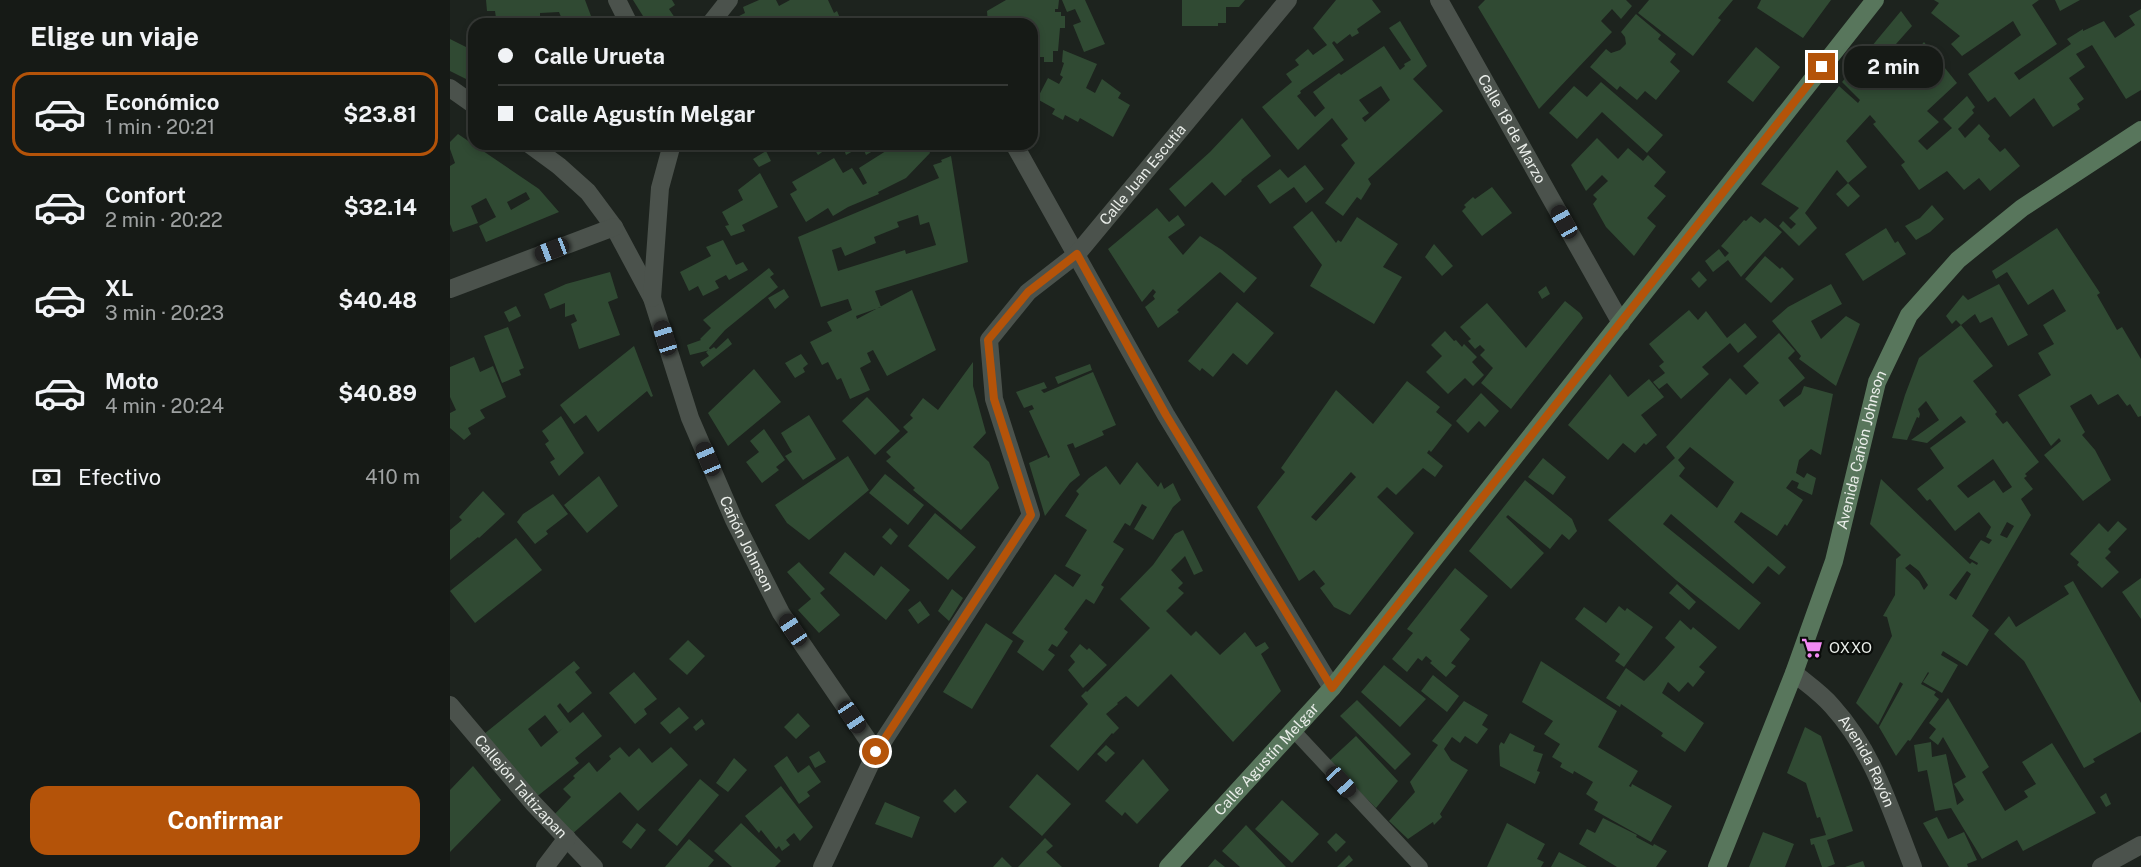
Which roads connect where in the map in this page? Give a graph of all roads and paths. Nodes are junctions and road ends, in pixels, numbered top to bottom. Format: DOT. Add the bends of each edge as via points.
graph roads {
  1 [pos="617,0"];
  2 [pos="729,0"];
  3 [pos="1288,0"];
  4 [pos="1439,0"];
  5 [pos="1875,0"];
  6 [pos="626,18"];
  7 [pos="715,18"];
  8 [pos="450,88"];
  9 [pos="468,101"];
  10 [pos="2141,130"];
  11 [pos="536,150"];
  12 [pos="670,150"];
  13 [pos="1017,150"];
  14 [pos="614,227"];
  15 [pos="1077,254"];
  16 [pos="450,289"];
  17 [pos="652,298"];
  18 [pos="1621,323"];
  19 [pos="1794,673"];
  20 [pos="1332,688"];
  21 [pos="450,705"];
  22 [pos="1293,730"];
  23 [pos="876,752"];
  24 [pos="567,838"];
  25 [pos="2141,845"];
  26 [pos="545,867"];
  27 [pos="594,867"];
  28 [pos="822,867"];
  29 [pos="1168,867"];
  30 [pos="1421,867"];
  31 [pos="1717,867"];
  32 [pos="1913,867"];
  33 [pos="2101,867"];
  1 -- 6 [label="street"];
  2 -- 7 [label="street"];
  3 -- 15 [label="street, Calle Juan Escutia"];
  4 -- 18 [label="street, Calle 18 de Marzo"];
  5 -- 18 [label="street, Calle Agustín Melgar"];
  8 -- 9 [label="street"];
  10 -- 19 [label="street, Avenida Cañón Johnson" via="2022,208 1958,260 1909,315 1877,382 1834,561"];
  11 -- 14 [label="street, Cañón Johnson" via="588,192"];
  12 -- 17 [label="street" via="660,188"];
  13 -- 15 [label="street"];
  14 -- 16 [label="street"];
  14 -- 17 [label="street, Cañón Johnson"];
  15 -- 20 [label="street" via="1166,415"];
  15 -- 23 [label="street, Calle Juan Escutia" via="1028,292 988,340 994,399 1031,515"];
  17 -- 23 [label="street, Cañón Johnson" via="690,418 734,520 781,613"];
  18 -- 20 [label="street, Calle Agustín Melgar"];
  19 -- 31 [label="street, Avenida Cañón Johnson"];
  19 -- 32 [label="street, Avenida Rayón" via="1831,704 1857,736 1877,773"];
  20 -- 22 [label="street, Calle Agustín Melgar"];
  21 -- 24 [label="street, Callejón Taltizapan"];
  22 -- 29 [label="street, Calle Agustín Melgar"];
  22 -- 30 [label="lane"];
  23 -- 28 [label="street"];
  24 -- 26 [label="street"];
  24 -- 27 [label="street, Callejón Taltizapan"];
  25 -- 33 [label="street"];
}
